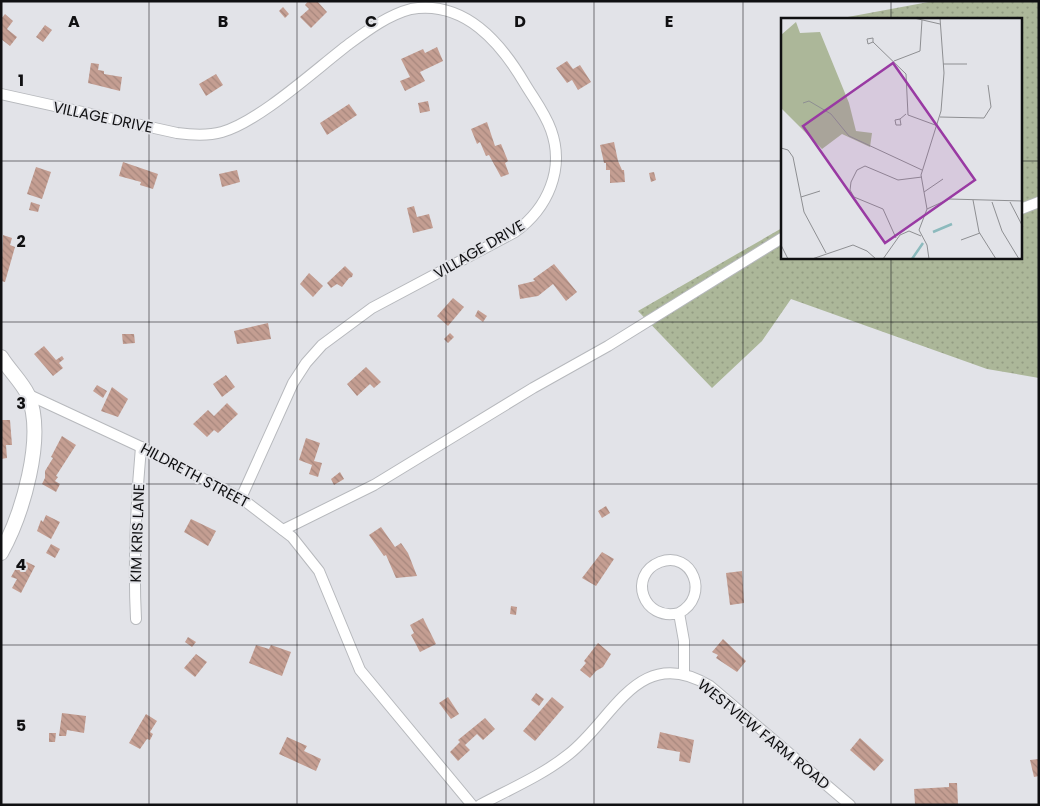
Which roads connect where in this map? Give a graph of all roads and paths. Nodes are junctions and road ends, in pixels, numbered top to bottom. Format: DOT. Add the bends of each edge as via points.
graph roads {
  1 [pos="1,94"];
  2 [pos="1039,202"];
  3 [pos="1022,209"];
  4 [pos="781,239"];
  5 [pos="1,357"];
  6 [pos="27,394"];
  7 [pos="141,447"];
  8 [pos="241,498"];
  9 [pos="284,530"];
  10 [pos="1,553"];
  11 [pos="678,613"];
  12 [pos="136,619"];
  13 [pos="684,674"];
  14 [pos="472,805"];
  15 [pos="480,805"];
  16 [pos="850,805"];
  1 -- 8 [label="street, VILLAGE DRIVE" via="177,133 222,132 258,114 373,27 404,11 433,7 460,14 492,37 507,55 545,118 554,142 556,168 549,193 535,215 515,232 372,308 322,345 293,383"];
  2 -- 3 [label="street"];
  4 -- 9 [label="street" via="374,485"];
  5 -- 6 [label="street, HILDRETH STREET"];
  6 -- 7 [label="street, HILDRETH STREET"];
  6 -- 10 [label="street" via="33,432 28,483 22,507"];
  7 -- 8 [label="street, HILDRETH STREET"];
  7 -- 12 [label="street, KIM KRIS LANE" via="135,519"];
  8 -- 9 [label="street, HILDRETH STREET"];
  9 -- 14 [label="street, HILDRETH STREET" via="319,571 360,670"];
  11 -- 11 [label="street" via="692,602 696,591 695,579 680,562 662,561 652,566 645,576 642,593 656,611"];
  11 -- 13 [label="street" via="684,641"];
  13 -- 15 [label="street, WESTVIEW FARM ROAD" via="657,676 632,686 566,756"];
  13 -- 16 [label="street, WESTVIEW FARM ROAD" via="710,686"];
}
